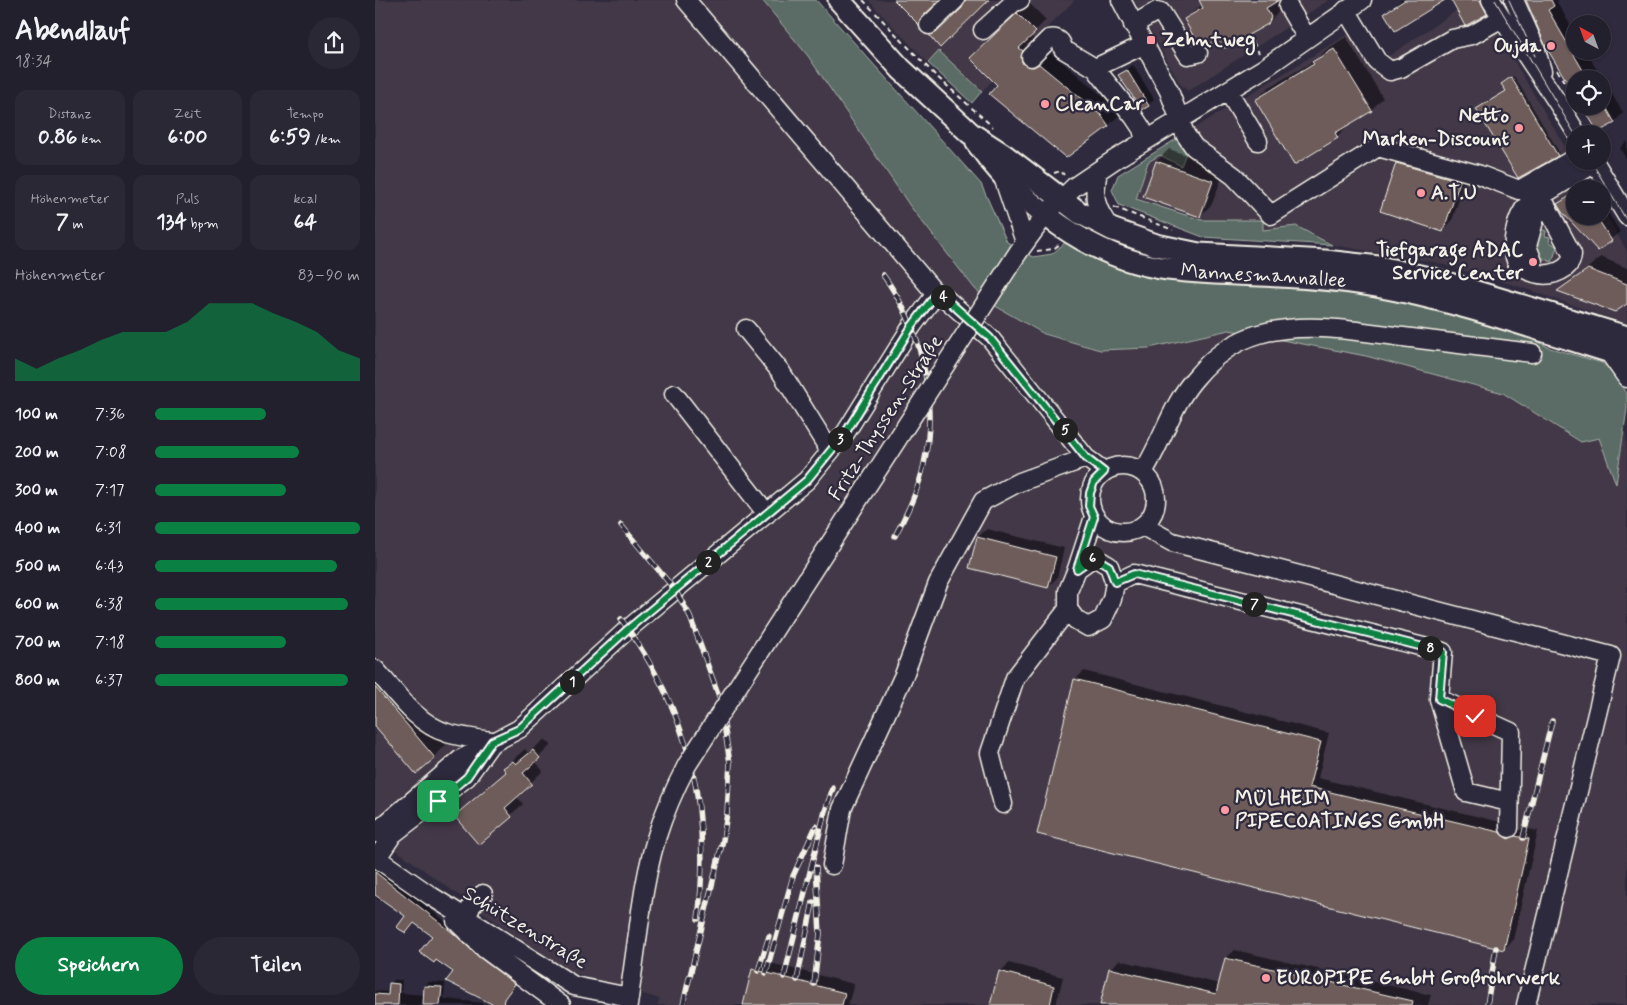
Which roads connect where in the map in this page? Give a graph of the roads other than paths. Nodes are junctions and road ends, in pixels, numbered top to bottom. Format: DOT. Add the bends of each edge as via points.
graph roads {
  1 [pos="686,0"];
  2 [pos="839,0"];
  3 [pos="955,0"];
  4 [pos="1020,0"];
  5 [pos="1362,0"];
  6 [pos="1491,0"];
  7 [pos="1503,0"];
  8 [pos="1514,0"];
  9 [pos="1124,1"];
  10 [pos="1288,7"];
  11 [pos="1346,10"];
  12 [pos="1502,18"];
  13 [pos="929,25"];
  14 [pos="1133,25"];
  15 [pos="983,30"];
  16 [pos="1307,38"];
  17 [pos="1143,45"];
  18 [pos="1535,47"];
  19 [pos="1198,53"];
  20 [pos="1034,59"];
  21 [pos="1095,68"];
  22 [pos="1545,81"];
  23 [pos="1228,91"];
  24 [pos="1179,121"];
  25 [pos="1572,125"];
  26 [pos="970,133"];
  27 [pos="1258,140"];
  28 [pos="1145,141"];
  29 [pos="1566,163"];
  30 [pos="1098,170"];
  31 [pos="1586,170"];
  32 [pos="1599,170"];
  33 [pos="1003,177"];
  34 [pos="1060,200"];
  35 [pos="1627,216"];
  36 [pos="1111,229"];
  37 [pos="1022,247"];
  38 [pos="1533,262"];
  39 [pos="936,294"];
  40 [pos="746,329"];
  41 [pos="1627,336"];
  42 [pos="1532,353"];
  43 [pos="1617,354"];
  44 [pos="1627,378"];
  45 [pos="674,394"];
  46 [pos="830,451"];
  47 [pos="1086,458"];
  48 [pos="1104,472"];
  49 [pos="1143,472"];
  50 [pos="767,514"];
  51 [pos="1094,517"];
  52 [pos="1143,526"];
  53 [pos="1077,569"];
  54 [pos="1115,582"];
  55 [pos="1068,609"];
  56 [pos="1619,657"];
  57 [pos="375,670"];
  58 [pos="1439,699"];
  59 [pos="492,741"];
  60 [pos="438,778"];
  61 [pos="1509,802"];
  62 [pos="1003,804"];
  63 [pos="421,812"];
  64 [pos="1509,828"];
  65 [pos="375,833"];
  66 [pos="376,857"];
  67 [pos="831,865"];
  68 [pos="483,894"];
  69 [pos="431,896"];
  70 [pos="466,918"];
  71 [pos="629,1001"];
  72 [pos="561,1005"];
  73 [pos="1526,1005"];
  1 -- 39 [label="street"];
  2 -- 26 [label="main road, Mannesmannallee" via="901,69"];
  3 -- 13 [label="street"];
  4 -- 15 [label="street"];
  5 -- 11 [label="street, Fritz-Thyssen-Straße"];
  6 -- 12 [label="street"];
  7 -- 18 [label="street" via="1511,18"];
  8 -- 18 [label="street"];
  9 -- 14 [label="street"];
  10 -- 16 [label="street"];
  11 -- 12 [label="street" via="1377,61 1390,71"];
  11 -- 16 [label="street, Fritz-Thyssen-Straße"];
  12 -- 22 [label="street" via="1518,46"];
  14 -- 17 [label="street"];
  14 -- 19 [label="street" via="1157,11 1161,12 1187,54"];
  16 -- 23 [label="street, Fritz-Thyssen-Straße"];
  17 -- 21 [label="street"];
  17 -- 24 [label="street" via="1169,91"];
  18 -- 22 [label="street"];
  20 -- 21 [label="street" via="1047,51 1063,49"];
  21 -- 28 [label="street" via="1134,117"];
  22 -- 25 [label="street"];
  23 -- 24 [label="street, Fritz-Thyssen-Straße"];
  23 -- 27 [label="street"];
  24 -- 28 [label="street, Fritz-Thyssen-Straße"];
  24 -- 29 [label="street" via="1194,147 1234,176 1271,215 1378,147 1480,174 1519,190"];
  26 -- 33 [label="main road, Mannesmannallee"];
  26 -- 34 [label="main road, Mannesmannallee" via="1004,155"];
  28 -- 30 [label="street, Fritz-Thyssen-Straße"];
  30 -- 34 [label="street, Fritz-Thyssen-Straße"];
  30 -- 36 [label="street" via="1094,199"];
  31 -- 38 [label="street" via="1568,189 1541,196 1527,246"];
  32 -- 35 [label="street"];
  33 -- 34 [label="main road, Mannesmannallee"];
  33 -- 37 [label="street"];
  34 -- 36 [label="main road, Mannesmannallee"];
  34 -- 37 [label="street, Fritz-Thyssen-Straße"];
  34 -- 43 [label="main road, Mannesmannallee" via="1069,231 1094,246 1141,262 1167,268 1321,278 1416,293"];
  36 -- 41 [label="main road, Mannesmannallee" via="1156,245 1199,254 1379,267 1433,279"];
  37 -- 71 [label="street, Fritz-Thyssen-Straße, bridge" via="687,765 655,835 647,866"];
  39 -- 46 [label="street" via="912,326 846,432"];
  39 -- 47 [label="street" via="945,298 990,338"];
  40 -- 46 [label="street" via="781,372"];
  42 -- 49 [label="street" via="1347,330 1289,329 1257,335 1218,356 1196,376"];
  43 -- 44 [label="street"];
  45 -- 50 [label="street"];
  46 -- 50 [label="street" via="807,480"];
  47 -- 48 [label="street"];
  47 -- 67 [label="street" via="1017,483 983,501 938,583 904,675 842,809"];
  48 -- 49 [label="street" via="1117,466 1133,467"];
  48 -- 51 [label="street" via="1094,482 1090,493 1089,506"];
  49 -- 52 [label="street" via="1152,482 1157,502 1154,514"];
  50 -- 59 [label="street" via="628,629 519,729"];
  51 -- 52 [label="street" via="1106,528 1117,532 1133,532"];
  51 -- 53 [label="street"];
  52 -- 56 [label="street" via="1173,542"];
  53 -- 54 [label="street" via="1094,557 1109,566"];
  53 -- 55 [label="street" via="1069,591"];
  54 -- 55 [label="street" via="1113,599 1103,619 1089,627 1076,620"];
  54 -- 58 [label="street" via="1134,574 1443,652"];
  55 -- 62 [label="street" via="1015,678 990,753"];
  56 -- 73 [label="street"];
  57 -- 59 [label="street" via="401,701 433,727"];
  58 -- 61 [label="street" via="1466,792"];
  58 -- 61 [label="street" via="1511,732"];
  59 -- 60 [label="street" via="461,759"];
  59 -- 63 [label="street" via="467,777"];
  60 -- 63 [label="street"];
  60 -- 65 [label="street"];
  61 -- 64 [label="street"];
  63 -- 66 [label="street" via="393,834"];
  66 -- 69 [label="street, Schützenstraße"];
  68 -- 70 [label="street" via="472,904"];
  69 -- 70 [label="street, Schützenstraße"];
  69 -- 72 [label="street, Schützenstraße" via="485,949"];
  70 -- 71 [label="street, Schützenstraße" via="575,986"];
}
